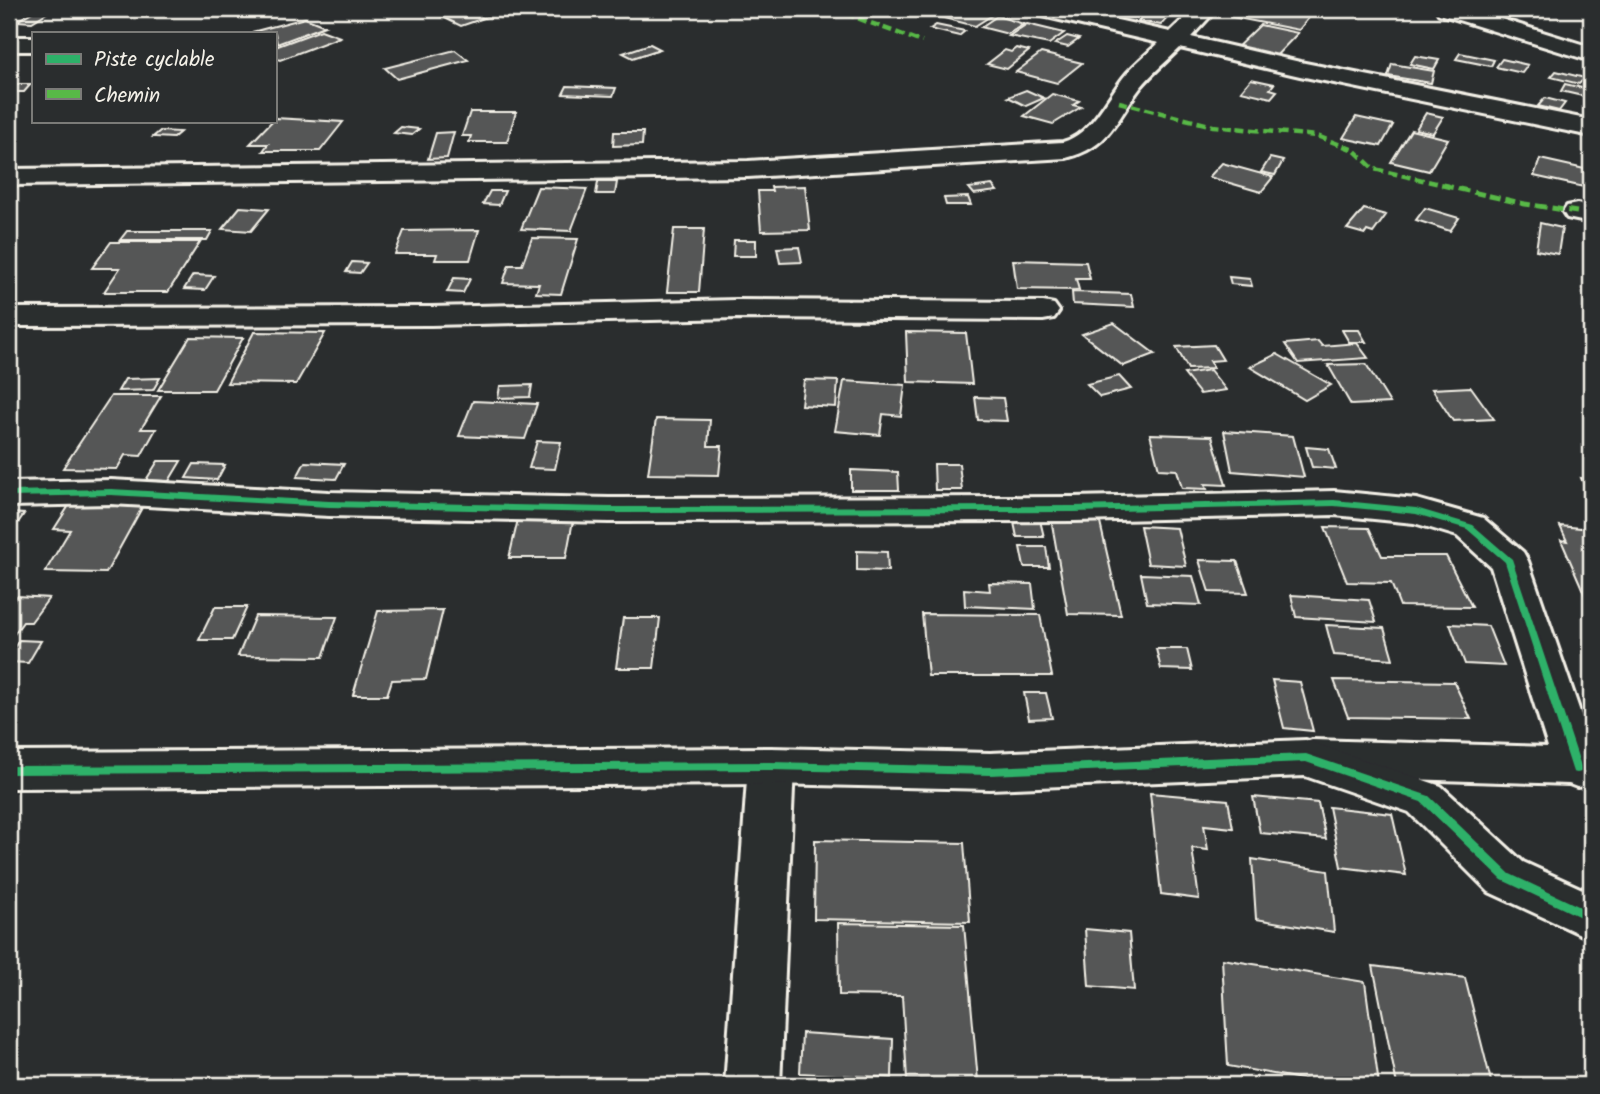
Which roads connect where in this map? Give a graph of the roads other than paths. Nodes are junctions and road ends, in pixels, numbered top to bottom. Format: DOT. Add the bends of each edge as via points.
graph roads {
  1 [pos="1042,9"];
  2 [pos="1206,9"];
  3 [pos="1447,9"];
  4 [pos="1175,41"];
  5 [pos="9,44"];
  6 [pos="32,44"];
  7 [pos="1591,54"];
  8 [pos="1591,128"];
  9 [pos="9,177"];
  10 [pos="1043,311"];
  11 [pos="9,317"];
  12 [pos="9,494"];
  13 [pos="1306,758"];
  14 [pos="771,766"];
  15 [pos="1584,768"];
  16 [pos="9,770"];
  17 [pos="1591,917"];
  18 [pos="752,1085"];
  1 -- 4 [label="street"];
  2 -- 4 [label="street"];
  3 -- 7 [label="street"];
  4 -- 8 [label="street"];
  4 -- 9 [label="street" via="1139,74 1082,145 1039,153 748,169"];
  5 -- 6 [label="street"];
  10 -- 11 [label="street" via="737,309"];
  12 -- 15 [label="street" via="111,492 329,504 609,510 1334,503 1416,511 1471,527 1508,561"];
  13 -- 14 [label="street" via="990,771"];
  13 -- 15 [label="street"];
  13 -- 17 [label="street" via="1425,799 1506,877"];
  14 -- 16 [label="street"];
  14 -- 18 [label="street"];
}
